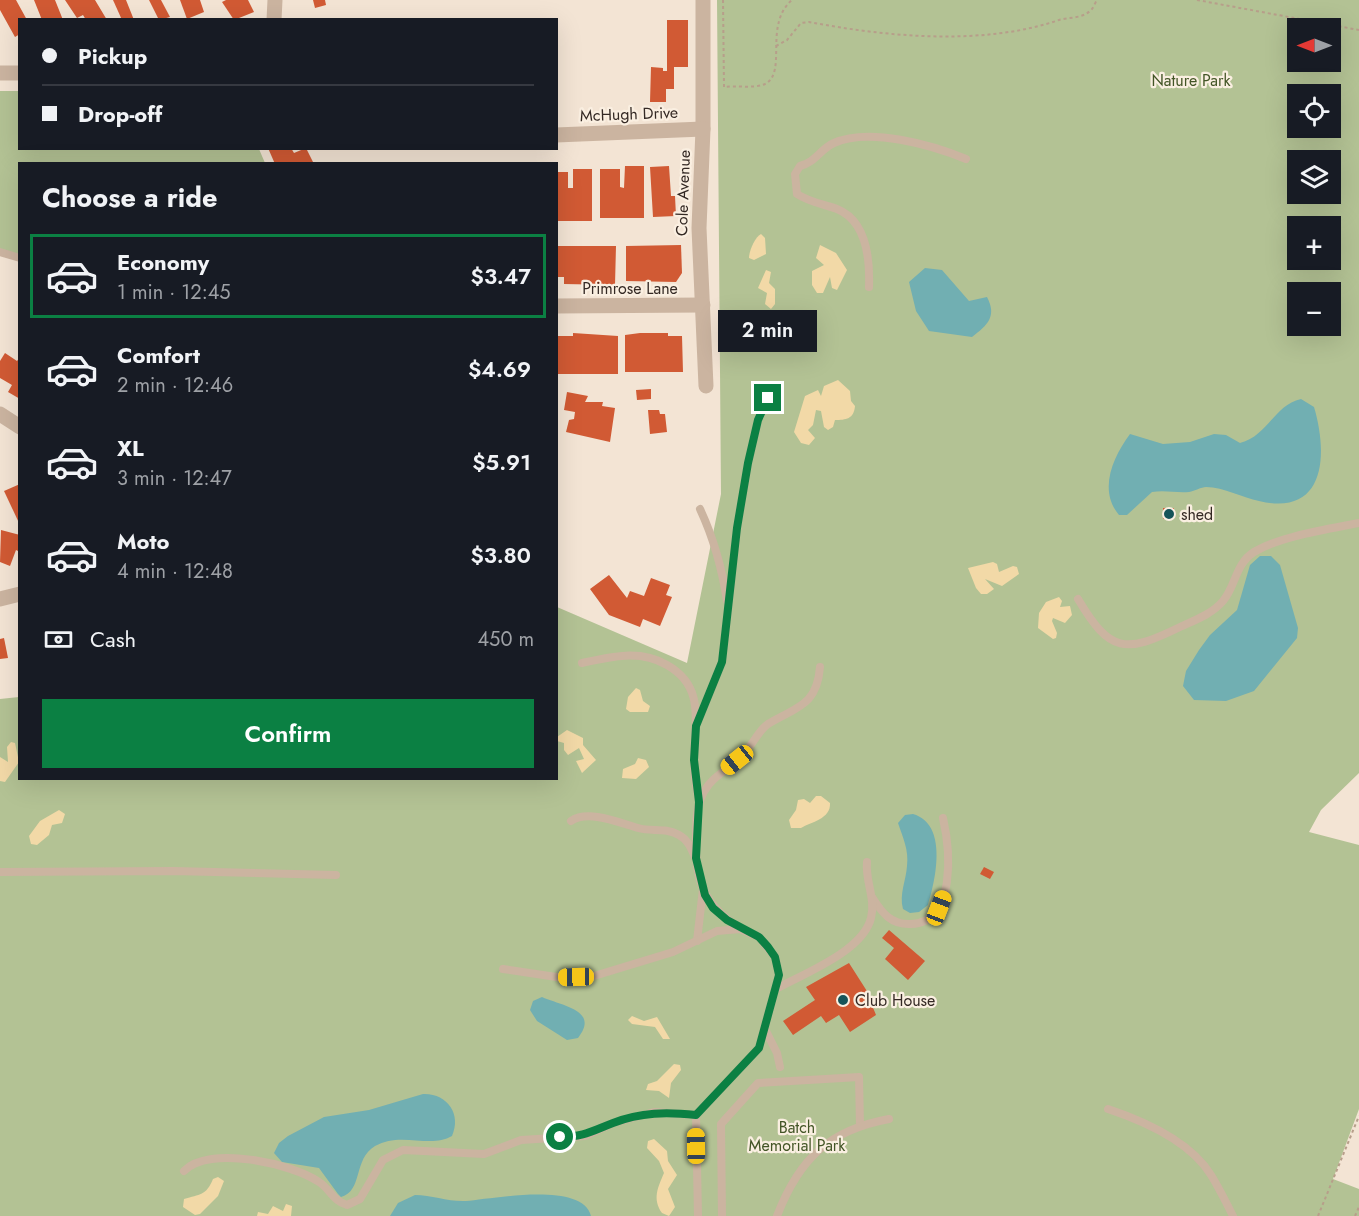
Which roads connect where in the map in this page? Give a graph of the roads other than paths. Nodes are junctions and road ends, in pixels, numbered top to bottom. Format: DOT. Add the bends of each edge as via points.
graph roads {
  1 [pos="275,0"];
  2 [pos="703,0"];
  3 [pos="274,18"];
  4 [pos="0,73"];
  5 [pos="18,73"];
  6 [pos="704,129"];
  7 [pos="558,135"];
  8 [pos="966,159"];
  9 [pos="0,252"];
  10 [pos="18,257"];
  11 [pos="869,287"];
  12 [pos="703,305"];
  13 [pos="558,306"];
  14 [pos="706,386"];
  15 [pos="768,398"];
  16 [pos="0,414"];
  17 [pos="18,426"];
  18 [pos="700,509"];
  19 [pos="1359,523"];
  20 [pos="18,594"];
  21 [pos="0,598"];
  22 [pos="1078,599"];
  23 [pos="728,611"];
  24 [pos="582,663"];
  25 [pos="820,667"];
  26 [pos="696,726"];
  27 [pos="699,802"];
  28 [pos="943,818"];
  29 [pos="571,821"];
  30 [pos="696,858"];
  31 [pos="867,862"];
  32 [pos="0,872"];
  33 [pos="336,875"];
  34 [pos="703,889"];
  35 [pos="872,897"];
  36 [pos="740,929"];
  37 [pos="697,941"];
  38 [pos="502,969"];
  39 [pos="776,989"];
  40 [pos="765,1029"];
  41 [pos="780,1067"];
  42 [pos="1108,1108"];
  43 [pos="696,1115"];
  44 [pos="889,1119"];
  45 [pos="860,1126"];
  46 [pos="184,1171"];
  47 [pos="698,1216"];
  48 [pos="722,1216"];
  49 [pos="777,1216"];
  50 [pos="1233,1216"];
  1 -- 3 [label="street"];
  2 -- 6 [label="street, Cole Avenue"];
  4 -- 5 [label="street"];
  6 -- 7 [label="street, McHugh Drive"];
  6 -- 12 [label="street, Cole Avenue" via="699,228"];
  8 -- 11 [label="lane" via="906,140 844,139 820,152 810,164 800,166 795,174 797,194 839,210 858,227 868,254"];
  9 -- 10 [label="lane"];
  12 -- 13 [label="street, Primrose Lane"];
  12 -- 14 [label="street, Cole Avenue"];
  15 -- 23 [label="lane" via="758,420 748,463"];
  16 -- 17 [label="street"];
  18 -- 23 [label="lane" via="722,568"];
  19 -- 22 [label="lane" via="1254,552 1240,565 1224,600 1212,611 1140,645 1116,643 1106,637 1096,629"];
  20 -- 21 [label="street"];
  23 -- 26 [label="lane" via="722,662"];
  24 -- 26 [label="lane" via="637,654 660,661 685,677 692,688"];
  25 -- 27 [label="lane" via="816,688 808,701 762,729 746,752 711,781"];
  26 -- 27 [label="lane" via="694,760"];
  27 -- 30 [label="lane"];
  28 -- 35 [label="lane" via="948,839 946,884 934,918 921,924 893,922"];
  29 -- 30 [label="lane" via="580,817 603,818 638,828 672,831 684,838"];
  30 -- 34 [label="lane"];
  31 -- 35 [label="lane"];
  32 -- 33 [label="lane"];
  34 -- 36 [label="lane" via="713,908"];
  34 -- 37 [label="lane"];
  35 -- 39 [label="lane" via="872,917 854,946"];
  36 -- 37 [label="lane" via="717,931"];
  36 -- 39 [label="lane" via="759,937 775,957 779,975"];
  37 -- 38 [label="lane" via="594,976 563,978"];
  39 -- 40 [label="lane"];
  40 -- 41 [label="lane"];
  40 -- 43 [label="lane" via="759,1048"];
  42 -- 50 [label="lane" via="1147,1124 1192,1152 1210,1173"];
  43 -- 46 [label="lane" via="654,1112 613,1123 585,1136 521,1140 484,1154 403,1150 383,1160 360,1199 347,1205 339,1203 321,1183 285,1168 239,1158 196,1162"];
  43 -- 47 [label="lane"];
  44 -- 45 [label="lane"];
  45 -- 48 [label="lane" via="859,1077 758,1083 722,1124"];
  45 -- 49 [label="lane" via="839,1134 816,1151 801,1168"];
}
